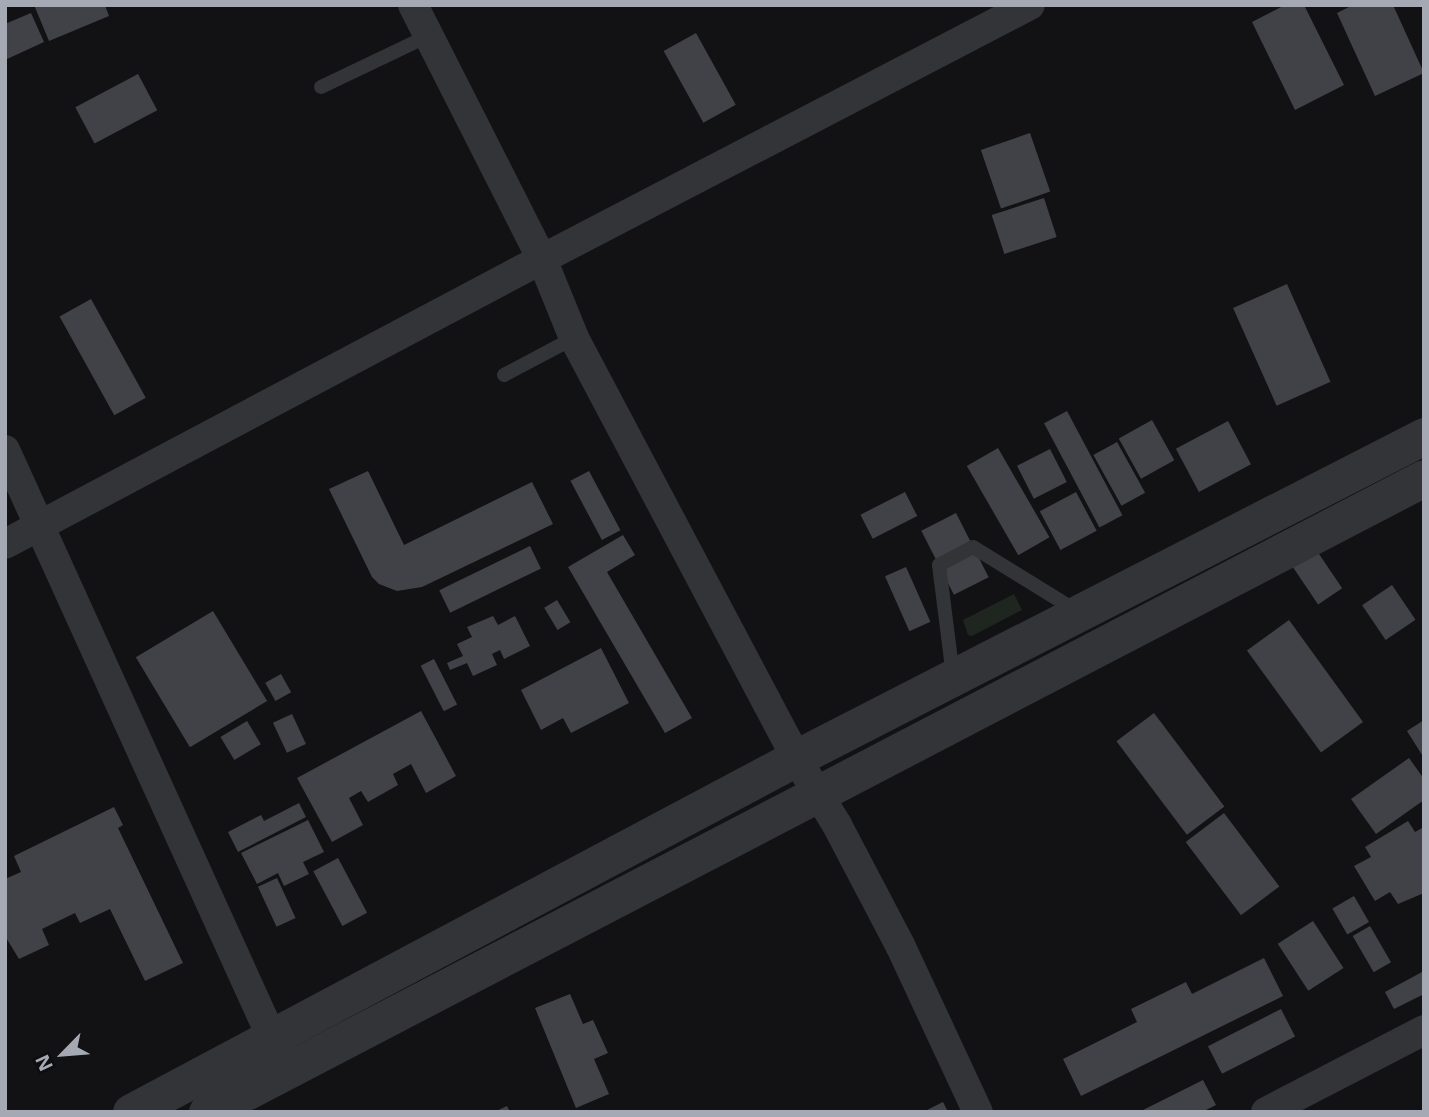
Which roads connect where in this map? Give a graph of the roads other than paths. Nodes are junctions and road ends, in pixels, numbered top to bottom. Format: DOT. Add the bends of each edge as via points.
graph roads {
  1 [pos="413,5"];
  2 [pos="1030,5"];
  3 [pos="428,36"];
  4 [pos="321,88"];
  5 [pos="542,259"];
  6 [pos="575,338"];
  7 [pos="504,375"];
  8 [pos="1424,436"];
  9 [pos="5,450"];
  10 [pos="1424,478"];
  11 [pos="39,527"];
  12 [pos="5,544"];
  13 [pos="1080,612"];
  14 [pos="954,677"];
  15 [pos="796,758"];
  16 [pos="817,794"];
  17 [pos="1424,1030"];
  18 [pos="271,1039"];
  19 [pos="287,1071"];
  20 [pos="131,1112"];
  21 [pos="207,1112"];
  22 [pos="978,1112"];
  23 [pos="1266,1112"];
  1 -- 3 [label="street"];
  2 -- 5 [label="street"];
  3 -- 4 [label="lane"];
  3 -- 5 [label="street"];
  5 -- 6 [label="street"];
  5 -- 11 [label="street"];
  6 -- 7 [label="lane"];
  6 -- 15 [label="street"];
  8 -- 13 [label="street"];
  9 -- 11 [label="street"];
  10 -- 16 [label="street"];
  11 -- 12 [label="street"];
  11 -- 18 [label="street"];
  13 -- 14 [label="street"];
  13 -- 14 [label="lane" via="973,547 939,565"];
  14 -- 15 [label="street"];
  15 -- 16 [label="street"];
  15 -- 18 [label="street"];
  16 -- 19 [label="street"];
  16 -- 22 [label="street" via="900,945"];
  17 -- 23 [label="street"];
  18 -- 19 [label="street"];
  18 -- 20 [label="street"];
  19 -- 21 [label="street"];
}
